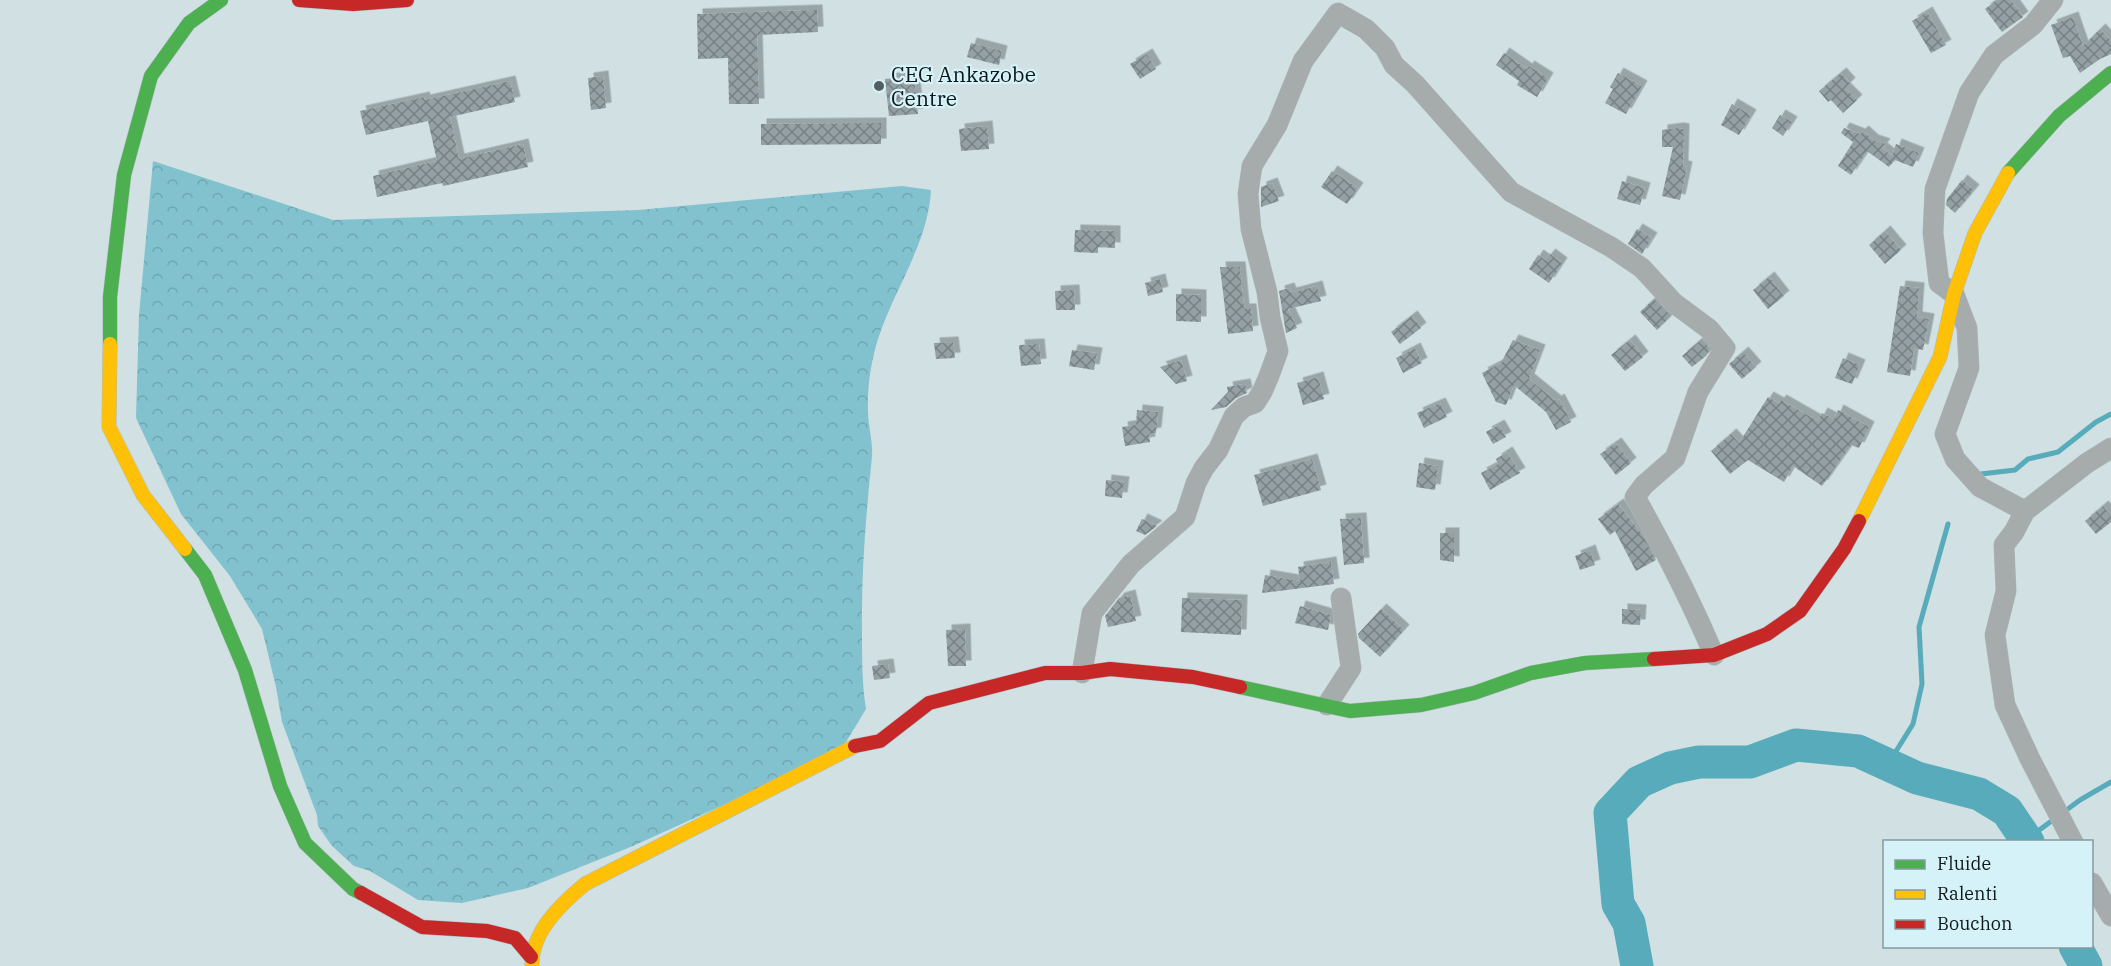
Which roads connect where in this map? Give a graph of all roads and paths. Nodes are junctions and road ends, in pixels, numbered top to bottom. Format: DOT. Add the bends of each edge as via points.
graph roads {
  1 [pos="221,0"];
  2 [pos="299,0"];
  3 [pos="407,0"];
  4 [pos="2053,0"];
  5 [pos="2111,73"];
  6 [pos="1953,294"];
  7 [pos="2111,448"];
  8 [pos="2025,511"];
  9 [pos="1341,598"];
  10 [pos="1714,655"];
  11 [pos="1082,673"];
  12 [pos="1327,705"];
  13 [pos="2072,840"];
  14 [pos="2093,887"];
  15 [pos="2111,916"];
  16 [pos="532,962"];
  1 -- 16 [label="main road" via="189,23 151,76 124,175 110,297 109,427 143,495 205,575 245,670 280,786 305,843 352,889 422,927 487,931 515,938"];
  2 -- 3 [label="main road" via="329,5"];
  4 -- 6 [label="street" via="2033,25 1994,55 1969,93 1935,189 1933,233 1939,283"];
  5 -- 6 [label="main road" via="2059,116 2007,174 1975,233"];
  6 -- 8 [label="street" via="1967,328 1969,368 1945,434 1955,459 1980,487"];
  6 -- 10 [label="main road" via="1940,357 1844,549 1800,611 1767,634"];
  7 -- 8 [label="street"];
  8 -- 13 [label="street" via="2004,545 2006,591 1995,635 2005,705"];
  9 -- 12 [label="street" via="1351,668"];
  10 -- 11 [label="street" via="1635,497 1675,458 1698,392 1725,348 1642,268 1511,192 1415,84 1394,66 1366,29 1338,13 1303,61 1276,125 1252,166 1248,194 1251,229 1278,351 1272,368 1255,403 1234,416 1196,483 1185,517 1131,564 1092,614"];
  10 -- 12 [label="main road" via="1585,663 1531,673 1474,693 1421,705 1350,711"];
  11 -- 12 [label="main road" via="1110,669 1193,677"];
  11 -- 16 [label="main road" via="1045,673 929,704 880,741 860,744 585,884 560,904 544,925"];
  14 -- 15 [label="street"];
}
